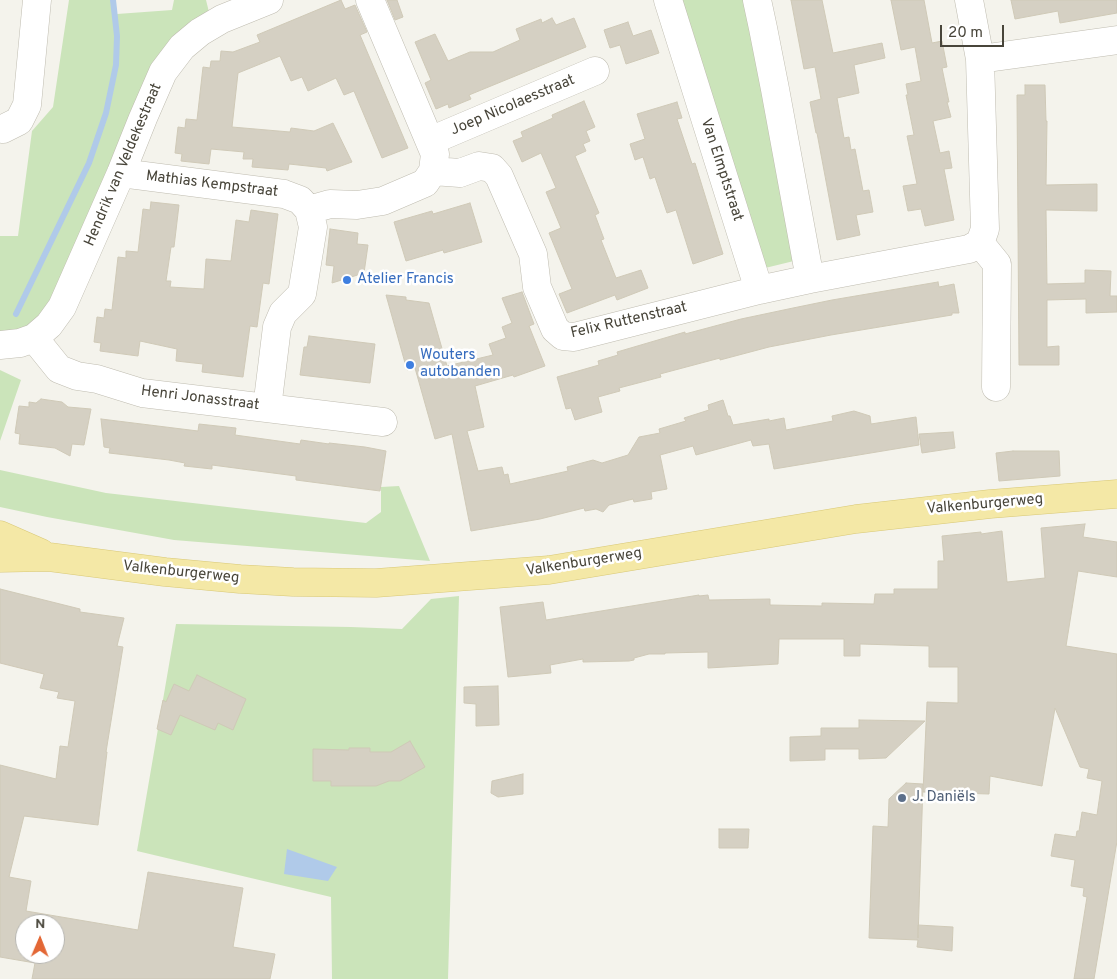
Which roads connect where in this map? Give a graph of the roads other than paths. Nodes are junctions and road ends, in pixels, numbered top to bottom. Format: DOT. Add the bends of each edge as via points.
graph roads {
  1 [pos="37,0"];
  2 [pos="269,0"];
  3 [pos="370,0"];
  4 [pos="668,0"];
  5 [pos="757,0"];
  6 [pos="969,0"];
  7 [pos="220,10"];
  8 [pos="1117,40"];
  9 [pos="980,59"];
  10 [pos="595,71"];
  11 [pos="1,135"];
  12 [pos="430,142"];
  13 [pos="432,172"];
  14 [pos="121,173"];
  15 [pos="309,210"];
  16 [pos="980,243"];
  17 [pos="810,279"];
  18 [pos="759,290"];
  19 [pos="34,338"];
  20 [pos="0,345"];
  21 [pos="996,387"];
  22 [pos="267,408"];
  23 [pos="383,422"];
  24 [pos="1117,494"];
  25 [pos="0,535"];
  26 [pos="49,557"];
  27 [pos="0,558"];
  1 -- 11 [label="street" via="27,105 19,121"];
  2 -- 7 [label="street, Hendrik van Veldekestraat"];
  3 -- 12 [label="street"];
  4 -- 18 [label="street, Van Elmptstraat"];
  5 -- 17 [label="street"];
  6 -- 9 [label="street"];
  7 -- 14 [label="street, Hendrik van Veldekestraat" via="182,47 163,72"];
  8 -- 9 [label="street"];
  9 -- 16 [label="street" via="985,228"];
  10 -- 12 [label="street, Joep Nicolaesstraat"];
  12 -- 13 [label="street" via="435,154"];
  13 -- 15 [label="street" via="425,184 384,201 358,206 330,204"];
  13 -- 18 [label="street, Felix Ruttenstraat" via="460,173 479,166 492,168 533,254 537,287 555,330 563,336 574,336"];
  14 -- 15 [label="street, Mathias Kempstraat" via="284,194 300,200"];
  14 -- 19 [label="street, Hendrik van Veldekestraat" via="62,307"];
  15 -- 22 [label="street" via="313,227 302,294 283,313 277,328"];
  16 -- 17 [label="street" via="969,249"];
  16 -- 21 [label="street" via="997,264"];
  17 -- 18 [label="street"];
  19 -- 20 [label="street"];
  19 -- 22 [label="street, Henri Jonasstraat" via="59,369 77,376 142,393"];
  22 -- 23 [label="street, Henri Jonasstraat"];
  24 -- 26 [label="main road, Valkenburgerweg" via="856,519 549,570 376,583 240,579"];
  25 -- 26 [label="main road, Valkenburgerweg"];
  26 -- 27 [label="main road, Valkenburgerweg"];
}
